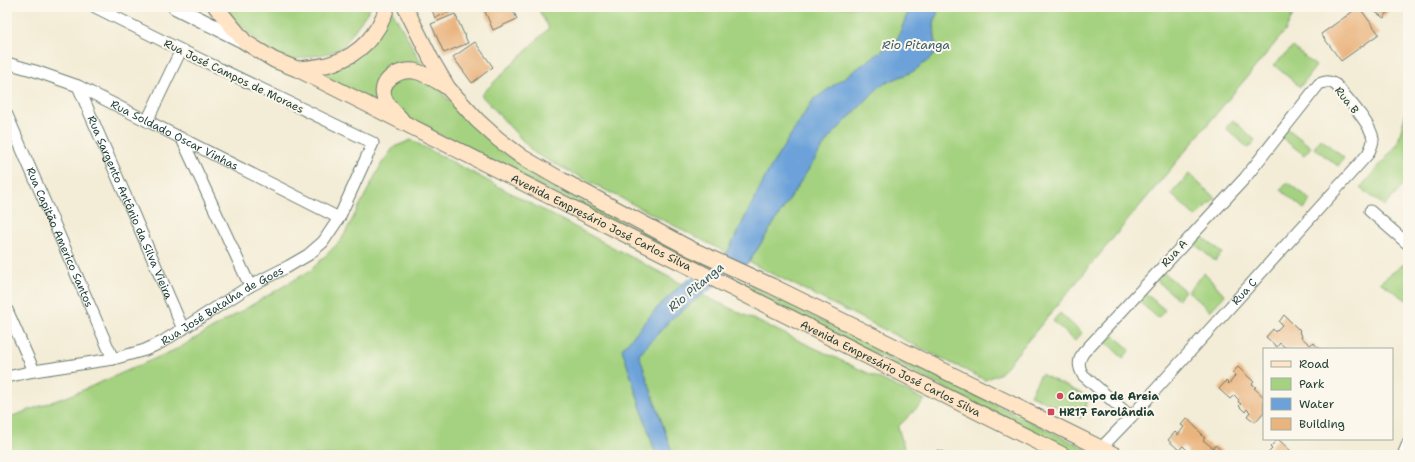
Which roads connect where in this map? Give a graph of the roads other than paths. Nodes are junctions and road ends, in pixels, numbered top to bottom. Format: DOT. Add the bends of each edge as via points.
graph roads {
  1 [pos="95,7"];
  2 [pos="174,7"];
  3 [pos="216,7"];
  4 [pos="387,7"];
  5 [pos="405,7"];
  6 [pos="245,42"];
  7 [pos="181,50"];
  8 [pos="7,63"];
  9 [pos="297,69"];
  10 [pos="1319,84"];
  11 [pos="78,86"];
  12 [pos="448,88"];
  13 [pos="7,115"];
  14 [pos="147,121"];
  15 [pos="407,126"];
  16 [pos="1370,129"];
  17 [pos="182,139"];
  18 [pos="373,143"];
  19 [pos="1370,211"];
  20 [pos="339,218"];
  21 [pos="1408,244"];
  22 [pos="250,286"];
  23 [pos="7,310"];
  24 [pos="183,329"];
  25 [pos="113,359"];
  26 [pos="34,371"];
  27 [pos="7,377"];
  28 [pos="1131,417"];
  29 [pos="1408,443"];
  30 [pos="1101,448"];
  31 [pos="1063,455"];
  32 [pos="1115,455"];
  33 [pos="1402,455"];
  1 -- 7 [label="street, Rua José Campos de Moraes"];
  2 -- 6 [label="street"];
  3 -- 6 [label="main road, Avenida Empresário José Carlos Silva"];
  4 -- 9 [label="main road" via="372,37 357,51 333,63"];
  5 -- 12 [label="main road, Avenida Empresário José Carlos Silva"];
  6 -- 9 [label="main road, Avenida Empresário José Carlos Silva" via="274,60"];
  7 -- 14 [label="street"];
  7 -- 18 [label="street, Rua José Campos de Moraes"];
  8 -- 11 [label="street, Rua Soldado Oscar Vinhas"];
  9 -- 15 [label="main road, Avenida Empresário José Carlos Silva"];
  10 -- 16 [label="street, Rua B" via="1328,82 1336,85"];
  10 -- 28 [label="street, Rua A" via="1245,178 1079,360 1082,374"];
  11 -- 14 [label="street, Rua Soldado Oscar Vinhas"];
  11 -- 24 [label="street, Rua Sargento Antônio da Silva Vieira"];
  12 -- 15 [label="main road" via="415,71 405,70 387,80 384,97"];
  12 -- 30 [label="main road, Avenida Empresário José Carlos Silva" via="498,139 560,179 691,249 772,286"];
  13 -- 25 [label="street, Rua Capitão Americo Santos"];
  14 -- 17 [label="street, Rua Soldado Oscar Vinhas"];
  15 -- 31 [label="main road, Avenida Empresário José Carlos Silva"];
  16 -- 28 [label="street, Rua C" via="1373,139 1368,154"];
  17 -- 20 [label="street, Rua Soldado Oscar Vinhas"];
  17 -- 22 [label="street"];
  18 -- 20 [label="street, Rua José Batalha de Goes"];
  19 -- 21 [label="street"];
  20 -- 22 [label="street, Rua José Batalha de Goes" via="323,242 308,255"];
  22 -- 24 [label="street, Rua José Batalha de Goes"];
  23 -- 26 [label="street"];
  24 -- 25 [label="street, Rua José Batalha de Goes" via="145,350"];
  25 -- 26 [label="street, Rua José Batalha de Goes"];
  26 -- 27 [label="street, Rua José Batalha de Goes"];
  28 -- 30 [label="street, Rua C"];
  29 -- 33 [label="street"];
  30 -- 32 [label="main road, Avenida Empresário José Carlos Silva"];
}
